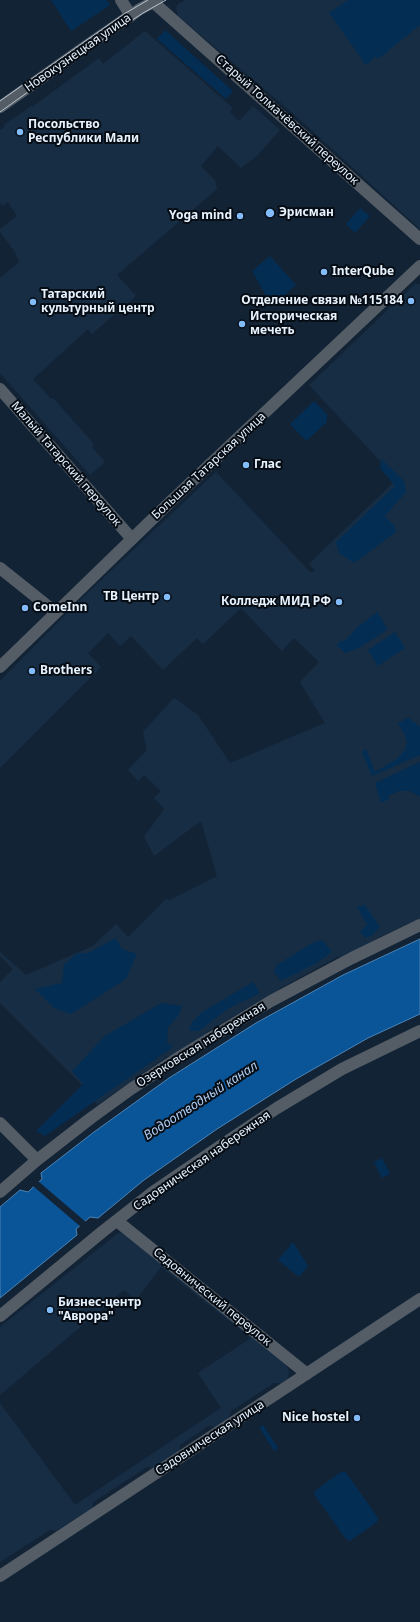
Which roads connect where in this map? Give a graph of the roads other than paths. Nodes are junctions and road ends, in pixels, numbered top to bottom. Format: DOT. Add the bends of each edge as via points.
graph roads {
  1 [pos="121,0"];
  2 [pos="155,1"];
  3 [pos="131,16"];
  4 [pos="0,107"];
  5 [pos="420,239"];
  6 [pos="419,269"];
  7 [pos="0,389"];
  8 [pos="132,539"];
  9 [pos="0,568"];
  10 [pos="55,612"];
  11 [pos="0,667"];
  12 [pos="420,925"];
  13 [pos="420,1031"];
  14 [pos="0,1123"];
  15 [pos="37,1160"];
  16 [pos="0,1192"];
  17 [pos="117,1221"];
  18 [pos="420,1299"];
  19 [pos="0,1316"];
  20 [pos="307,1374"];
  21 [pos="0,1576"];
  1 -- 3 [label="street"];
  2 -- 3 [label="street, Новокузнецкая улица"];
  2 -- 5 [label="street, Старый Толмачёвский переулок"];
  3 -- 4 [label="street, Новокузнецкая улица"];
  6 -- 8 [label="street, Большая Татарская улица"];
  7 -- 8 [label="street, Малый Татарский переулок"];
  8 -- 10 [label="street, Большая Татарская улица"];
  9 -- 10 [label="street"];
  10 -- 11 [label="street, Большая Татарская улица"];
  12 -- 15 [label="street, Озерковская набережная" via="346,961 232,1023 130,1089"];
  13 -- 17 [label="street, Садовническая набережная" via="342,1069 277,1108 153,1192"];
  14 -- 15 [label="street"];
  15 -- 16 [label="street, Озерковская набережная"];
  17 -- 19 [label="street, Садовническая набережная"];
  17 -- 20 [label="street, Садовнический переулок"];
  18 -- 20 [label="street, Садовническая улица"];
  20 -- 21 [label="street, Садовническая улица"];
}
